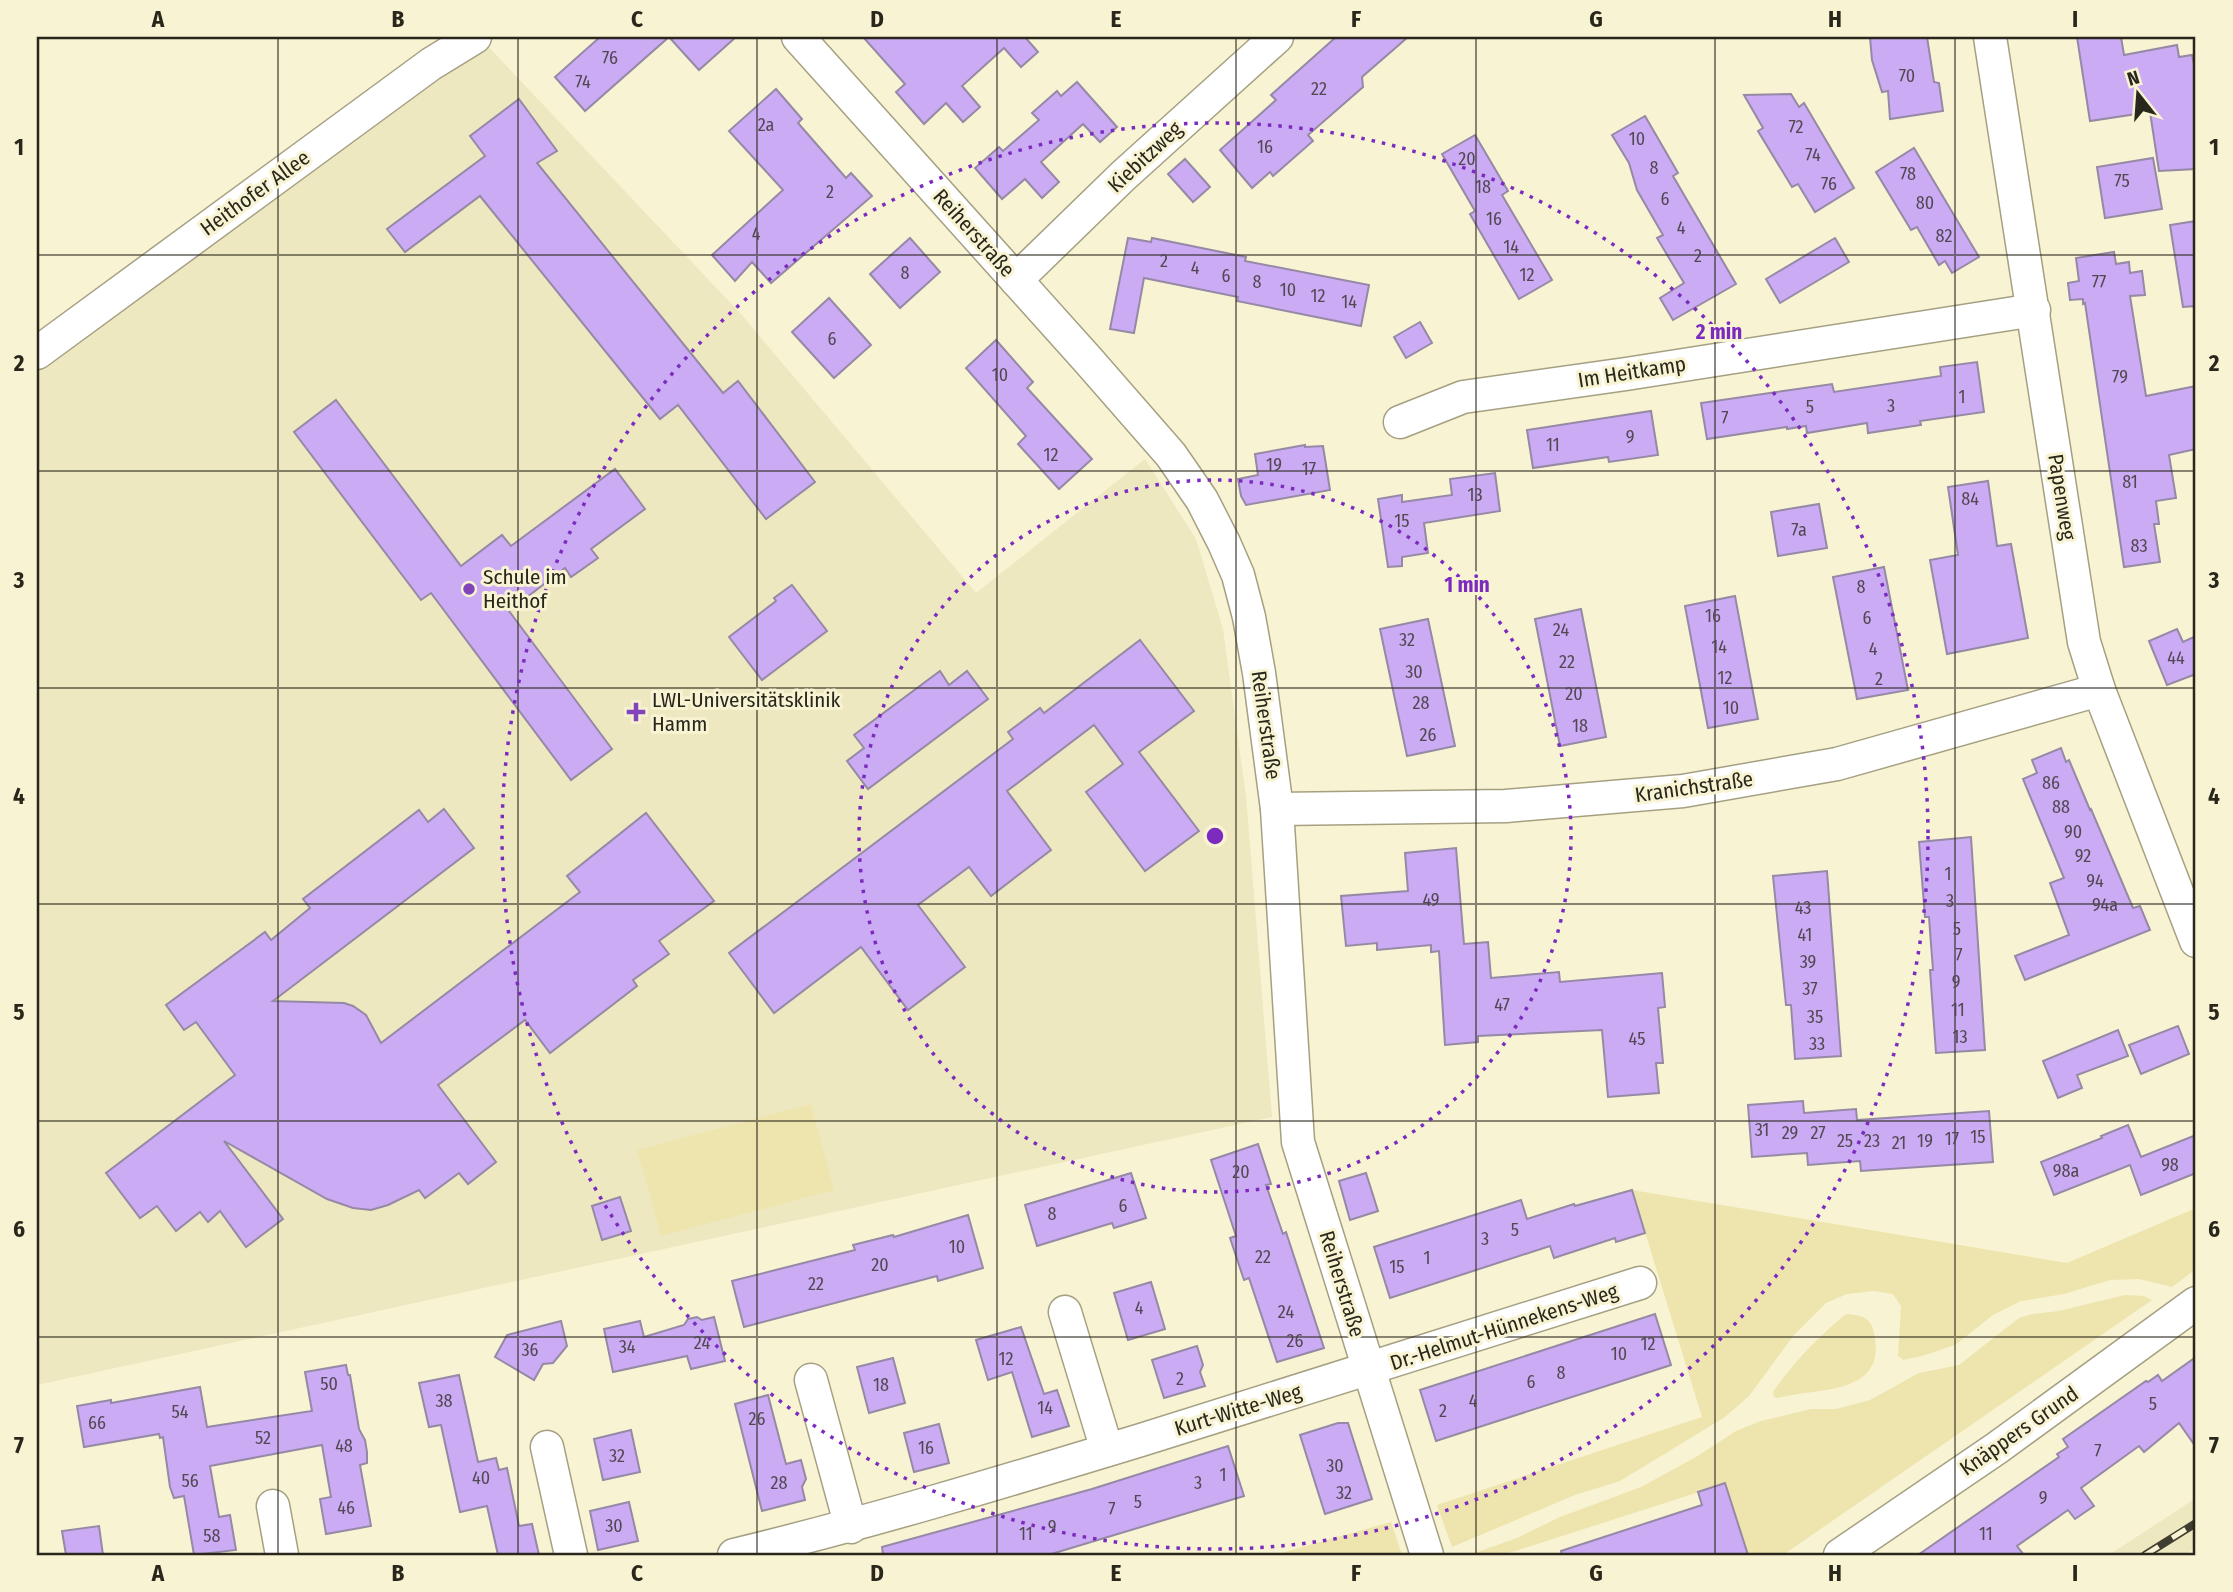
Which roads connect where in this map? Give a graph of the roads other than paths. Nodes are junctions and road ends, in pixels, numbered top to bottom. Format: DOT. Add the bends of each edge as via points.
graph roads {
  1 [pos="475,37"];
  2 [pos="798,37"];
  3 [pos="1277,37"];
  4 [pos="1990,37"];
  5 [pos="1016,280"];
  6 [pos="2034,310"];
  7 [pos="37,353"];
  8 [pos="1400,422"];
  9 [pos="2099,690"];
  10 [pos="1277,809"];
  11 [pos="2196,940"];
  12 [pos="1640,1283"];
  13 [pos="2196,1303"];
  14 [pos="1065,1312"];
  15 [pos="1368,1370"];
  16 [pos="811,1380"];
  17 [pos="547,1447"];
  18 [pos="1107,1450"];
  19 [pos="273,1506"];
  20 [pos="851,1527"];
  21 [pos="282,1555"];
  22 [pos="571,1555"];
  23 [pos="734,1555"];
  24 [pos="1427,1555"];
  25 [pos="1840,1555"];
  1 -- 7 [label="street, Heithofer Allee" via="431,64"];
  2 -- 5 [label="street, Reiherstraße"];
  3 -- 5 [label="street, Kiebitzweg"];
  4 -- 6 [label="street, Papenweg"];
  5 -- 10 [label="street, Reiherstraße" via="1171,455 1224,543 1249,617"];
  6 -- 8 [label="street, Im Heitkamp" via="1463,397"];
  6 -- 9 [label="street, Papenweg" via="2084,642"];
  9 -- 10 [label="street, Kranichstraße" via="1837,764 1683,792 1506,806"];
  9 -- 11 [label="street, Papenweg"];
  10 -- 15 [label="street, Reiherstraße" via="1298,1142"];
  12 -- 15 [label="street, Dr.-Helmut-Hünnekens-Weg"];
  13 -- 25 [label="street, Knäppers Grund"];
  14 -- 18 [label="street"];
  15 -- 18 [label="street, Kurt-Witte-Weg"];
  15 -- 24 [label="street, Reiherstraße"];
  16 -- 20 [label="street"];
  17 -- 22 [label="street"];
  18 -- 20 [label="street, Kurt-Witte-Weg"];
  19 -- 21 [label="street"];
  20 -- 23 [label="street, Kurt-Witte-Weg"];
}
